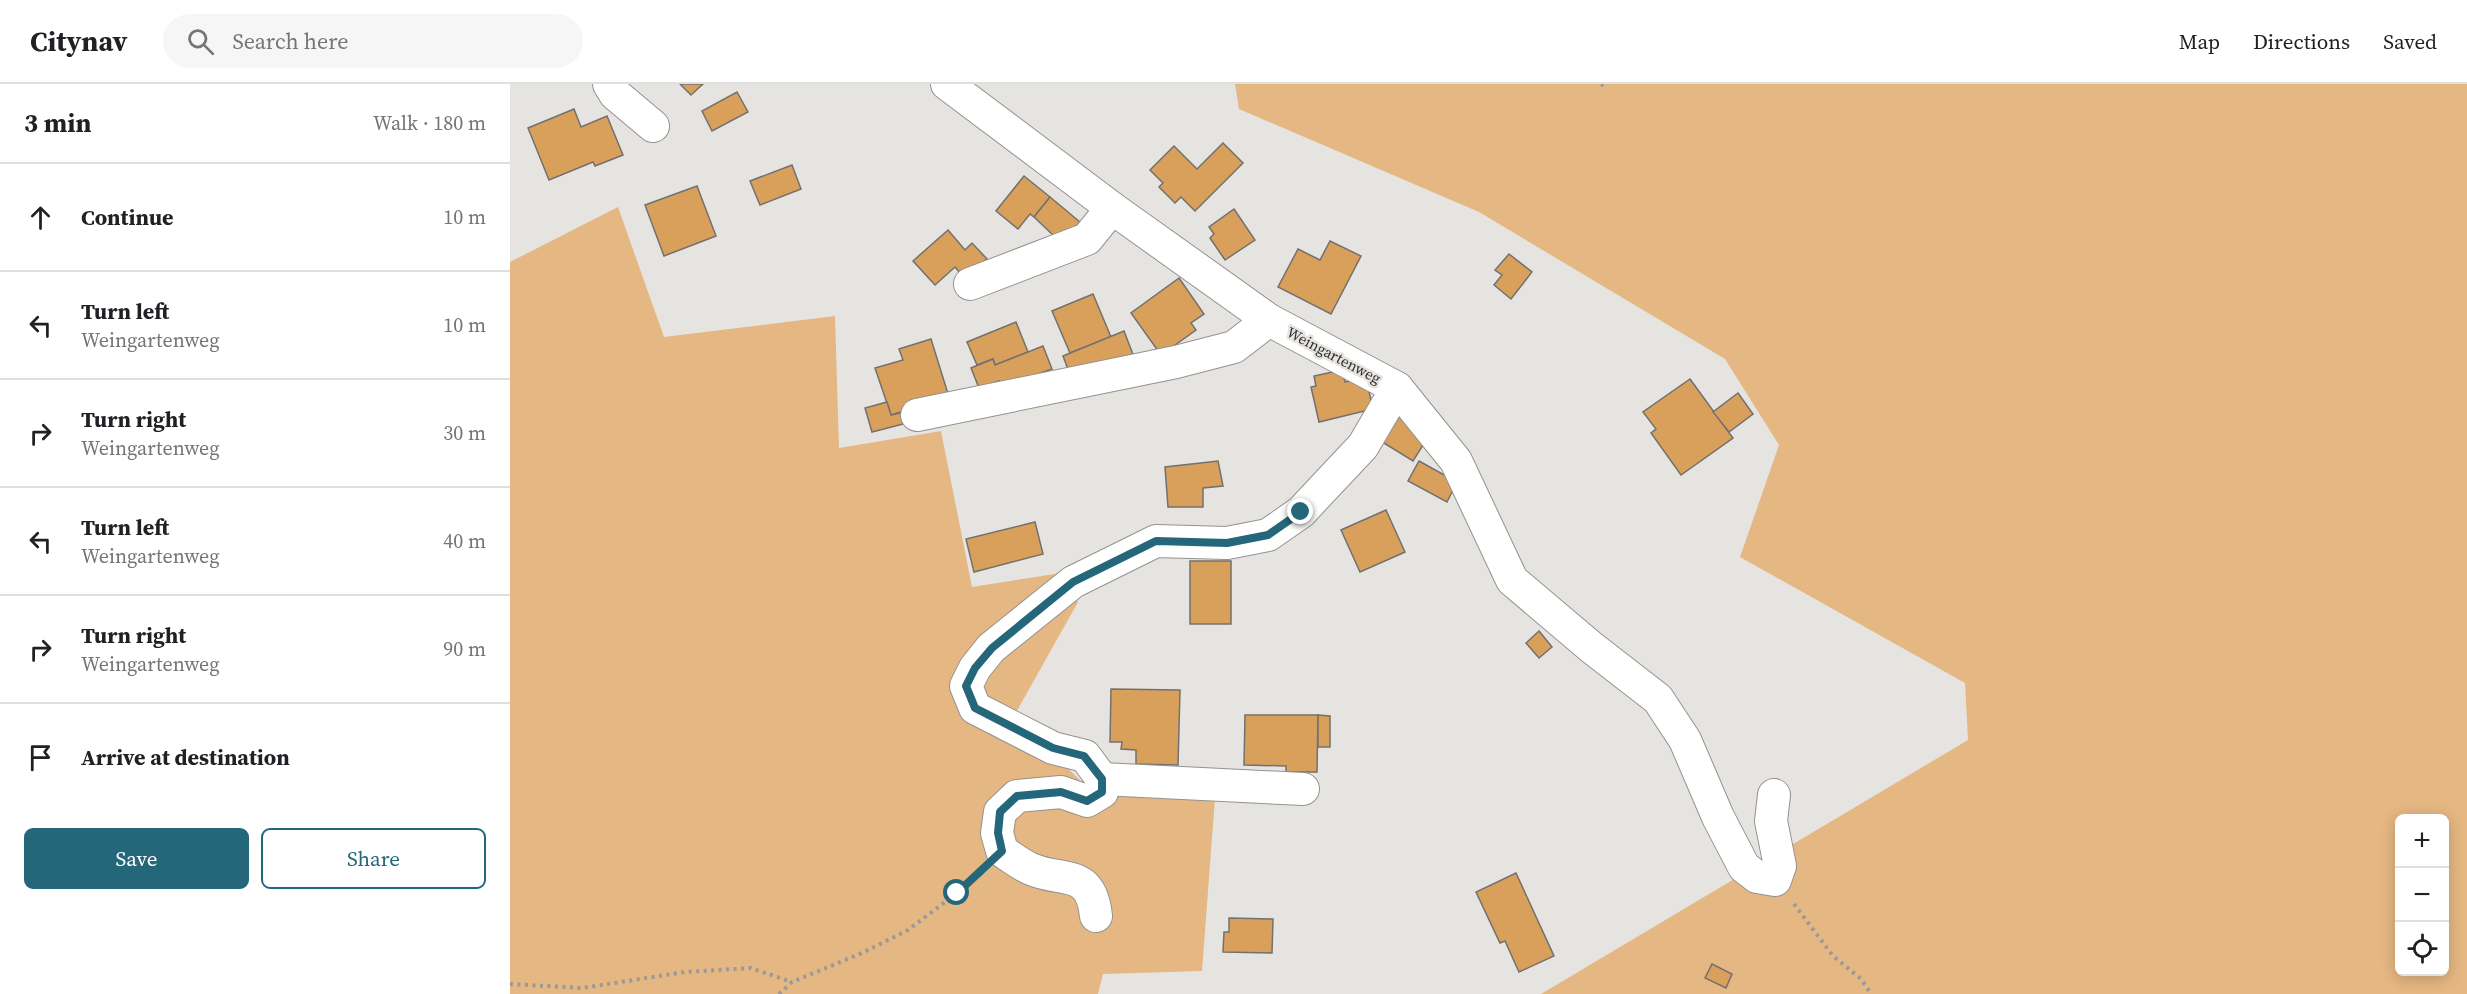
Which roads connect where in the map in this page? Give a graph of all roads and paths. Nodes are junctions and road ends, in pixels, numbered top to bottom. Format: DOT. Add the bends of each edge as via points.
graph roads {
  1 [pos="609,84"];
  2 [pos="947,84"];
  3 [pos="1601,84"];
  4 [pos="1607,87"];
  5 [pos="653,126"];
  6 [pos="1112,208"];
  7 [pos="970,284"];
  8 [pos="1269,320"];
  9 [pos="1397,388"];
  10 [pos="917,415"];
  11 [pos="1102,779"];
  12 [pos="1303,789"];
  13 [pos="1774,795"];
  14 [pos="1002,851"];
  15 [pos="1096,916"];
  16 [pos="1804,917"];
  17 [pos="792,982"];
  18 [pos="510,984"];
  19 [pos="779,994"];
  20 [pos="1871,994"];
  1 -- 5 [label="street" via="615,94"];
  2 -- 6 [label="street, Weingartenweg"];
  3 -- 4 [label="path"];
  6 -- 7 [label="street" via="1087,239"];
  6 -- 8 [label="street, Weingartenweg"];
  8 -- 9 [label="street, Weingartenweg"];
  8 -- 10 [label="street" via="1234,347"];
  9 -- 11 [label="street, Weingartenweg" via="1363,446 1301,512 1268,535 1227,543 1156,541 1073,582 992,648 975,668 966,686 975,708 1053,748 1084,756"];
  9 -- 13 [label="street" via="1456,460 1512,580 1658,699 1685,740 1744,867 1757,877 1775,880 1780,866 1771,821"];
  11 -- 12 [label="street"];
  11 -- 14 [label="street" via="1102,792 1087,801 1061,792 1017,796 1000,812 998,833"];
  14 -- 15 [label="street" via="1031,869 1065,876 1084,886 1094,898"];
  14 -- 17 [label="path" via="957,893 908,930"];
  16 -- 20 [label="path" via="1833,956 1861,979"];
  17 -- 18 [label="path" via="751,968 685,972 582,988"];
  17 -- 19 [label="path"];
}
